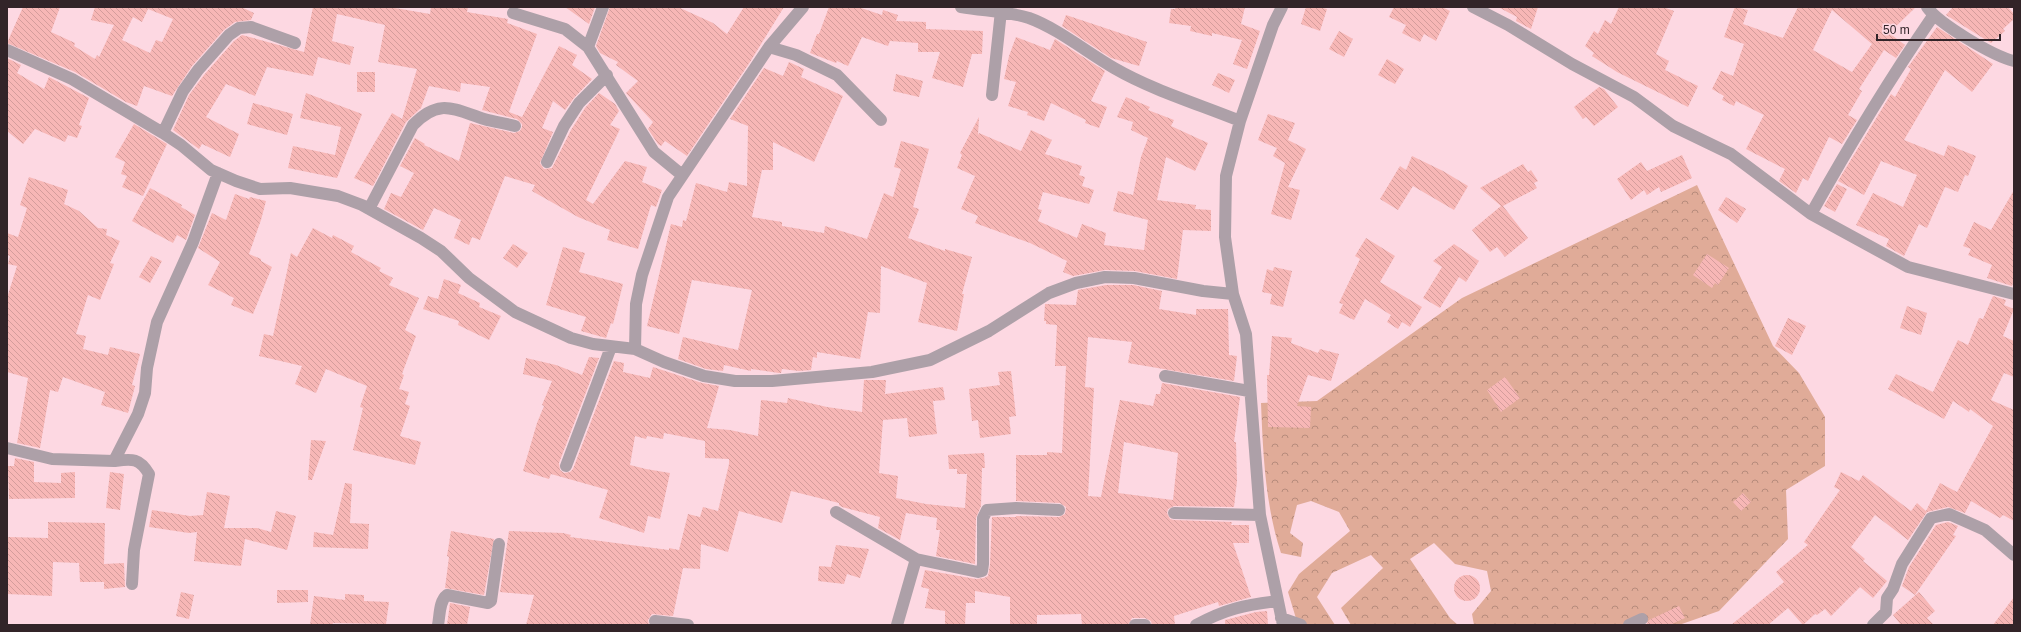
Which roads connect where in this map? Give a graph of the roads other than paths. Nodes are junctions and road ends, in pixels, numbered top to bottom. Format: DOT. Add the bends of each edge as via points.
graph roads {
  1 [pos="603,7"];
  2 [pos="803,7"];
  3 [pos="961,7"];
  4 [pos="1282,7"];
  5 [pos="1472,7"];
  6 [pos="1001,11"];
  7 [pos="1930,11"];
  8 [pos="513,13"];
  9 [pos="295,43"];
  10 [pos="588,47"];
  11 [pos="769,47"];
  12 [pos="7,50"];
  13 [pos="2014,61"];
  14 [pos="607,76"];
  15 [pos="992,95"];
  16 [pos="881,120"];
  17 [pos="1240,121"];
  18 [pos="514,126"];
  19 [pos="163,133"];
  20 [pos="547,162"];
  21 [pos="218,173"];
  22 [pos="682,175"];
  23 [pos="369,209"];
  24 [pos="1811,214"];
  25 [pos="1233,294"];
  26 [pos="2014,294"];
  27 [pos="611,347"];
  28 [pos="635,349"];
  29 [pos="1165,376"];
  30 [pos="1249,391"];
  31 [pos="7,448"];
  32 [pos="114,461"];
  33 [pos="566,466"];
  34 [pos="1059,510"];
  35 [pos="836,512"];
  36 [pos="1174,513"];
  37 [pos="1260,515"];
  38 [pos="499,544"];
  39 [pos="2014,555"];
  40 [pos="916,559"];
  41 [pos="132,584"];
  42 [pos="1278,601"];
  43 [pos="1642,619"];
  44 [pos="655,621"];
  45 [pos="1282,622"];
  46 [pos="438,625"];
  47 [pos="688,625"];
  48 [pos="897,625"];
  49 [pos="1135,625"];
  50 [pos="1144,625"];
  51 [pos="1196,625"];
  52 [pos="1301,625"];
  53 [pos="1629,625"];
  54 [pos="1873,625"];
  1 -- 10 [label="street"];
  2 -- 11 [label="street"];
  3 -- 6 [label="street"];
  4 -- 17 [label="street" via="1273,25"];
  5 -- 24 [label="street" via="1634,97 1673,126 1731,154"];
  6 -- 15 [label="street"];
  6 -- 17 [label="street" via="1031,19 1075,42 1114,68"];
  7 -- 13 [label="street" via="1999,56"];
  7 -- 24 [label="street"];
  8 -- 10 [label="street" via="565,29"];
  9 -- 19 [label="street" via="251,27 239,28 229,35 198,70 183,91"];
  10 -- 14 [label="street"];
  11 -- 16 [label="street" via="796,55 837,75"];
  11 -- 22 [label="street"];
  12 -- 19 [label="street" via="72,79"];
  14 -- 20 [label="street" via="579,103 564,126"];
  14 -- 22 [label="street" via="654,152"];
  17 -- 25 [label="street" via="1226,176 1225,238"];
  18 -- 23 [label="street" via="456,108 437,109 424,114 413,125"];
  19 -- 21 [label="street"];
  21 -- 23 [label="street" via="260,189 290,188 338,196"];
  21 -- 32 [label="street" via="193,242 157,322 147,368 145,393 138,414"];
  22 -- 28 [label="street" via="668,197 642,275 636,304"];
  23 -- 27 [label="street" via="441,251 470,278 516,312 571,338"];
  24 -- 26 [label="street" via="1908,267"];
  25 -- 28 [label="street" via="1134,278 1106,277 1076,283 1049,293 989,331 930,360 872,372 772,381 735,381 704,376"];
  25 -- 30 [label="street" via="1246,334"];
  27 -- 28 [label="street"];
  27 -- 33 [label="street"];
  29 -- 30 [label="street"];
  30 -- 37 [label="street"];
  31 -- 32 [label="street" via="52,459"];
  32 -- 41 [label="street" via="134,459 144,466 149,474 134,550"];
  34 -- 40 [label="street" via="987,510 983,518 982,571"];
  35 -- 40 [label="street"];
  36 -- 37 [label="street"];
  37 -- 42 [label="street"];
  38 -- 46 [label="street" via="491,601 488,603 447,595 443,598"];
  39 -- 54 [label="street" via="1985,530 1949,514 1931,518 1902,564 1887,598 1886,612"];
  40 -- 48 [label="street"];
  42 -- 45 [label="street"];
  42 -- 51 [label="street" via="1245,605 1221,612"];
  43 -- 53 [label="street"];
  44 -- 47 [label="street"];
  45 -- 52 [label="street"];
  49 -- 50 [label="street"];
}
